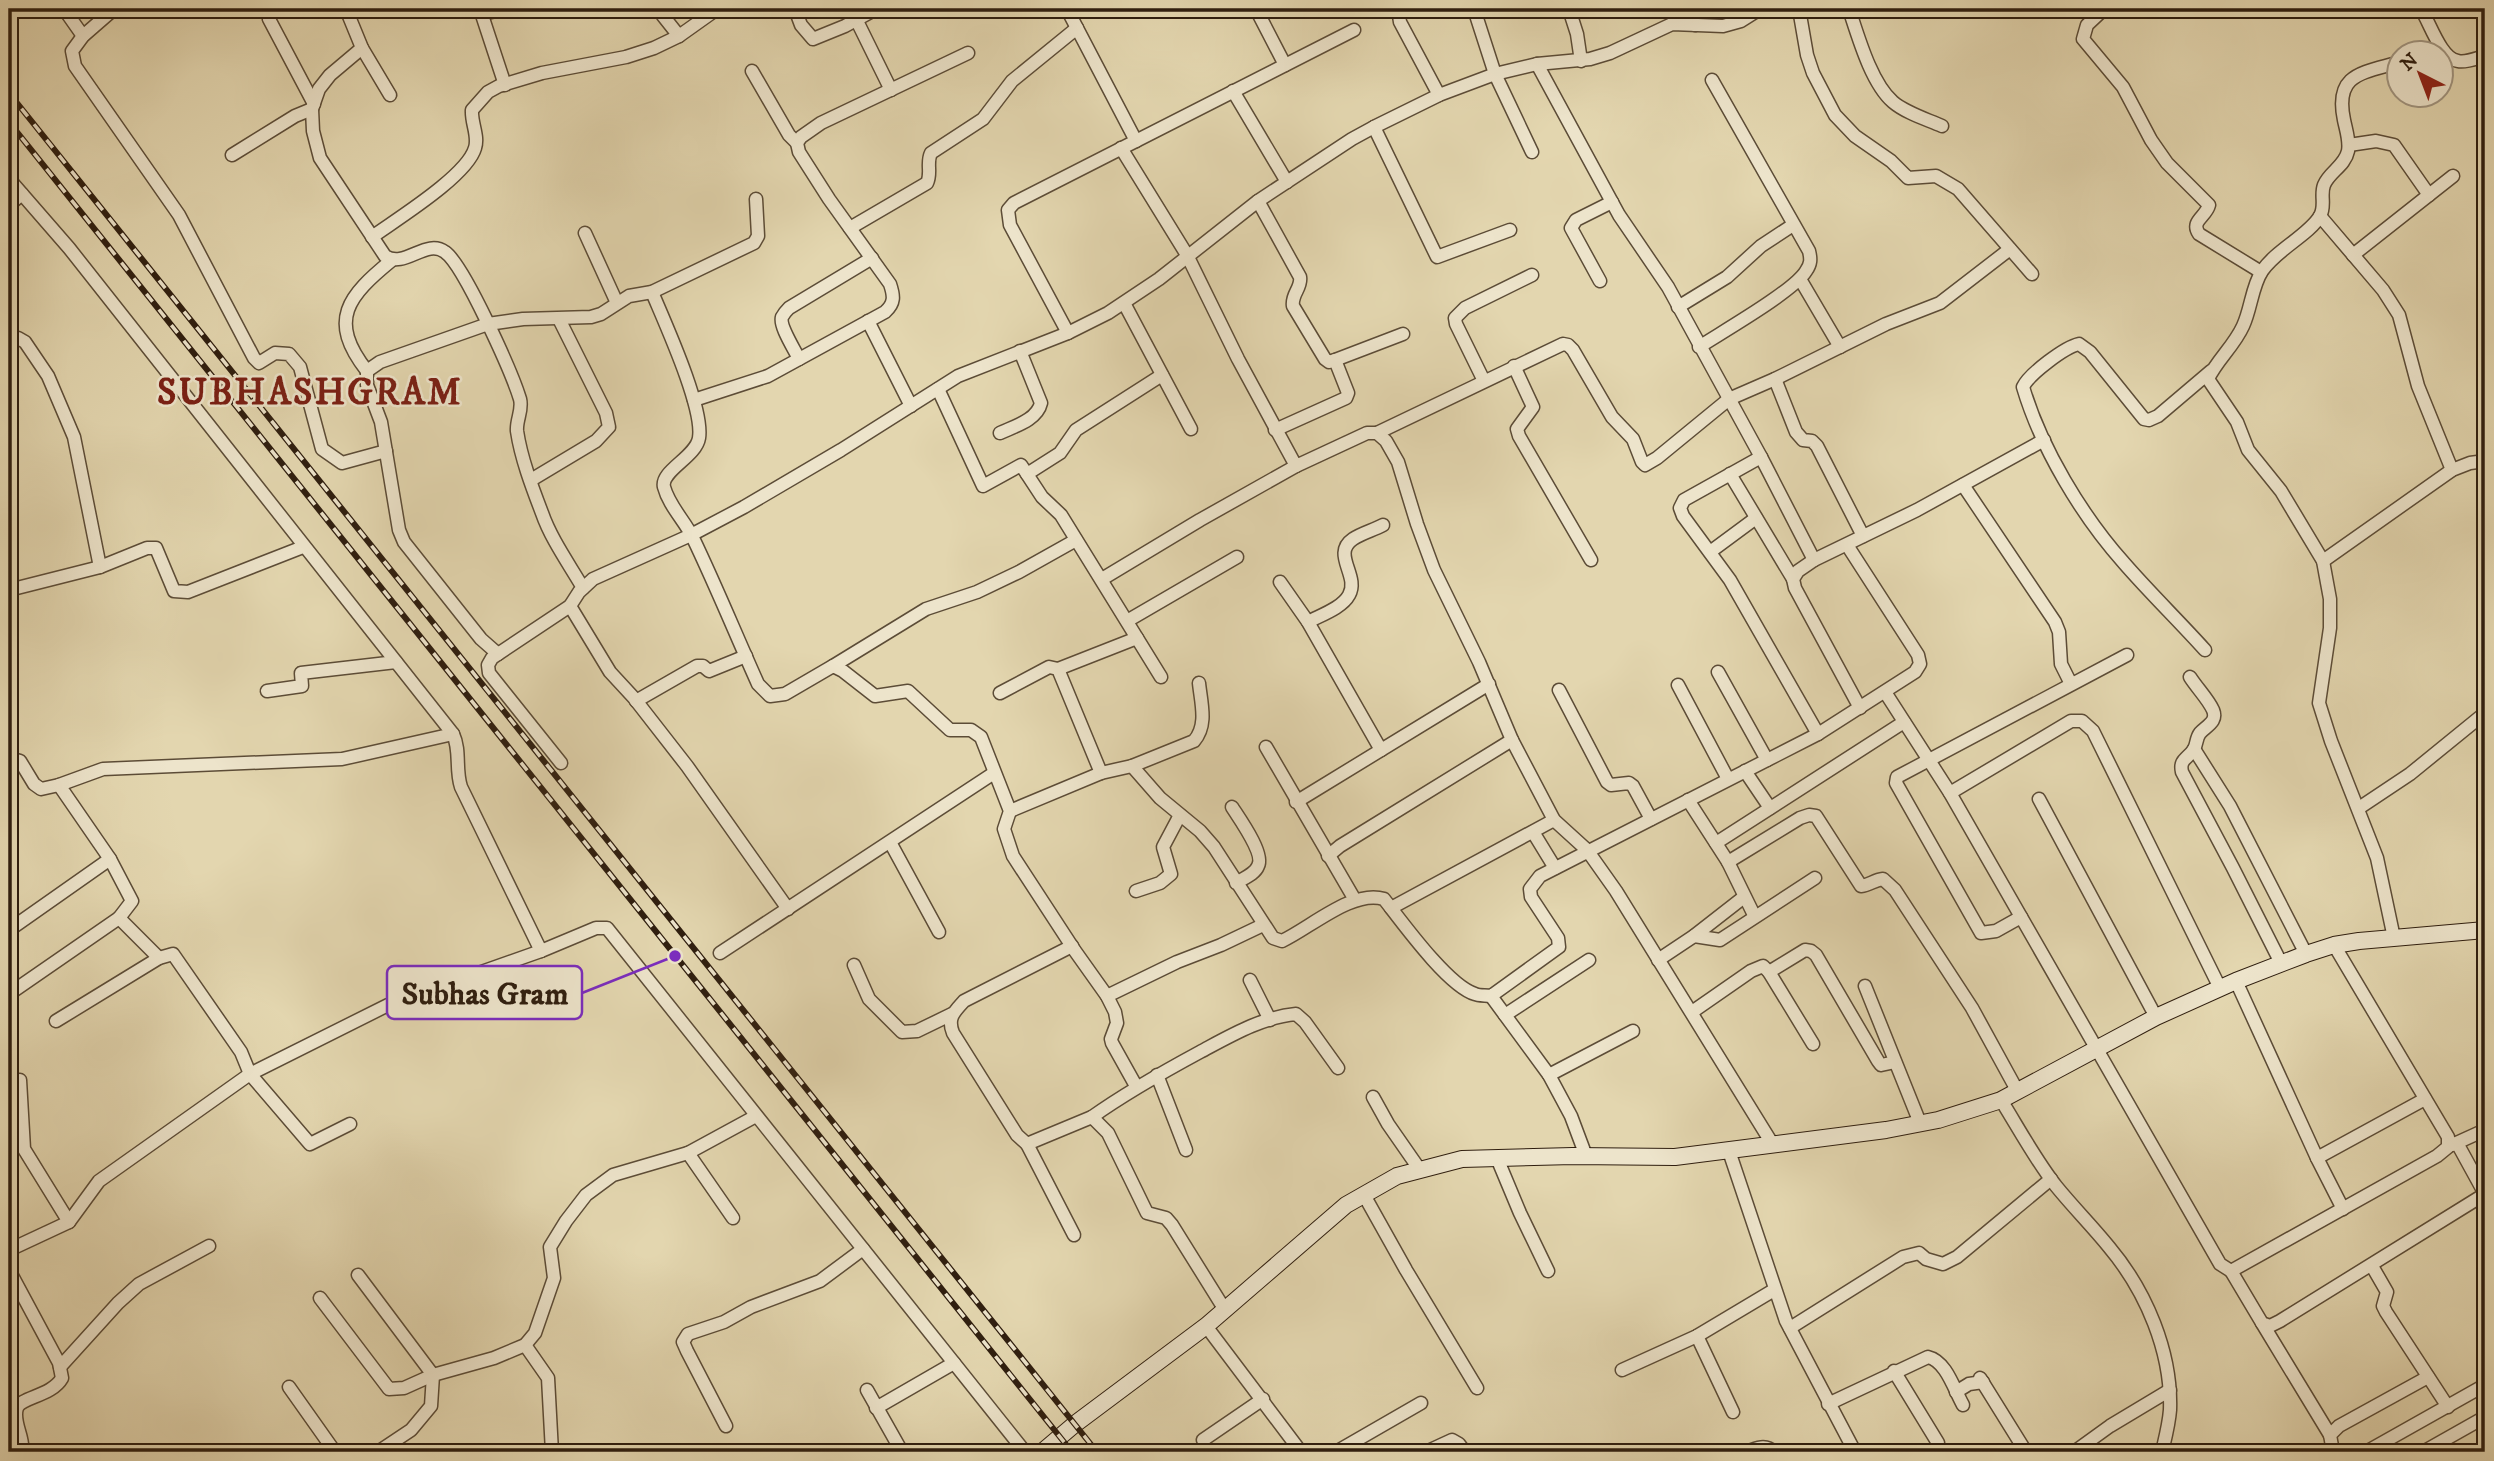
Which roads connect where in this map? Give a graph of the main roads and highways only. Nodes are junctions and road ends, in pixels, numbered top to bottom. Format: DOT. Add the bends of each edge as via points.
graph roads {
  1 [pos="2485,930"];
  2 [pos="1042,1452"];
  1 -- 2 [label="main road" via="2334,945 2306,954 2156,1017 2001,1100 1920,1123 1675,1157 1462,1159 1397,1176 1346,1205 1206,1326"];
}
